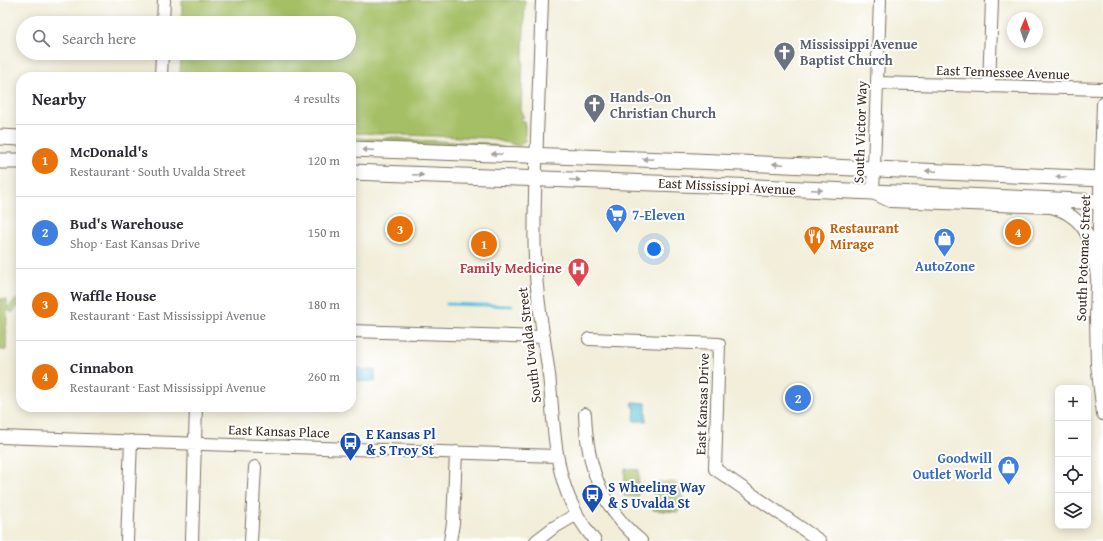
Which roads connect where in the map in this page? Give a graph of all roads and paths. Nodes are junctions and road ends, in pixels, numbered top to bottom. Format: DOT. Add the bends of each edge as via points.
graph roads {
  1 [pos="164,0"];
  2 [pos="542,0"];
  3 [pos="880,0"];
  4 [pos="992,0"];
  5 [pos="163,16"];
  6 [pos="162,60"];
  7 [pos="161,72"];
  8 [pos="877,83"];
  9 [pos="990,87"];
  10 [pos="1103,89"];
  11 [pos="1103,103"];
  12 [pos="0,137"];
  13 [pos="16,138"];
  14 [pos="356,149"];
  15 [pos="536,155"];
  16 [pos="0,161"];
  17 [pos="16,162"];
  18 [pos="873,169"];
  19 [pos="356,172"];
  20 [pos="536,178"];
  21 [pos="1101,179"];
  22 [pos="872,193"];
  23 [pos="1101,202"];
  24 [pos="1097,278"];
  25 [pos="1103,321"];
  26 [pos="356,331"];
  27 [pos="544,337"];
  28 [pos="589,338"];
  29 [pos="1096,345"];
  30 [pos="196,412"];
  31 [pos="585,414"];
  32 [pos="1103,414"];
  33 [pos="0,437"];
  34 [pos="131,441"];
  35 [pos="196,443"];
  36 [pos="456,452"];
  37 [pos="557,456"];
  38 [pos="255,468"];
  39 [pos="577,514"];
  40 [pos="127,541"];
  41 [pos="192,541"];
  42 [pos="251,541"];
  43 [pos="450,541"];
  44 [pos="536,541"];
  45 [pos="595,541"];
  46 [pos="642,541"];
  47 [pos="820,541"];
  1 -- 5 [label="street"];
  2 -- 15 [label="street, South Uvalda Street"];
  3 -- 8 [label="street, South Victor Way"];
  4 -- 9 [label="street"];
  6 -- 7 [label="street"];
  8 -- 9 [label="street, East Tennessee Avenue"];
  8 -- 18 [label="street, South Victor Way"];
  9 -- 10 [label="street, East Tennessee Avenue"];
  11 -- 21 [label="street, South Potomac Street"];
  12 -- 13 [label="main road"];
  15 -- 14 [label="main road, East Mississippi Avenue, one-way"];
  18 -- 15 [label="main road, East Mississippi Avenue, one-way"];
  15 -- 20 [label="street, South Uvalda Street"];
  16 -- 17 [label="main road"];
  21 -- 18 [label="main road, East Mississippi Avenue, one-way"];
  18 -- 22 [label="street, South Victor Way"];
  19 -- 20 [label="main road, East Mississippi Avenue, one-way"];
  20 -- 22 [label="main road, East Mississippi Avenue, one-way"];
  20 -- 27 [label="street, South Uvalda Street" via="535,259"];
  21 -- 23 [label="street, South Potomac Street"];
  22 -- 23 [label="main road, East Mississippi Avenue"];
  22 -- 24 [label="street" via="890,201 1058,209 1075,219 1087,234 1094,252"];
  23 -- 24 [label="street, South Potomac Street"];
  24 -- 29 [label="street, South Potomac Street"];
  25 -- 29 [label="street"];
  26 -- 27 [label="street"];
  27 -- 37 [label="street, South Uvalda Street"];
  28 -- 47 [label="street, East Kansas Drive" via="719,344 715,469"];
  29 -- 32 [label="street, South Potomac Street"];
  30 -- 35 [label="street"];
  31 -- 46 [label="street" via="589,455 599,486 616,515"];
  33 -- 34 [label="street, East Kansas Place"];
  34 -- 35 [label="street, East Kansas Place"];
  34 -- 40 [label="street"];
  35 -- 36 [label="street, East Kansas Place"];
  35 -- 41 [label="street"];
  36 -- 37 [label="street, East Kansas Place"];
  36 -- 43 [label="street"];
  37 -- 39 [label="street, South Uvalda Street" via="564,485"];
  38 -- 42 [label="street"];
  39 -- 44 [label="street"];
  39 -- 45 [label="street, South Uvalda Street"];
}
